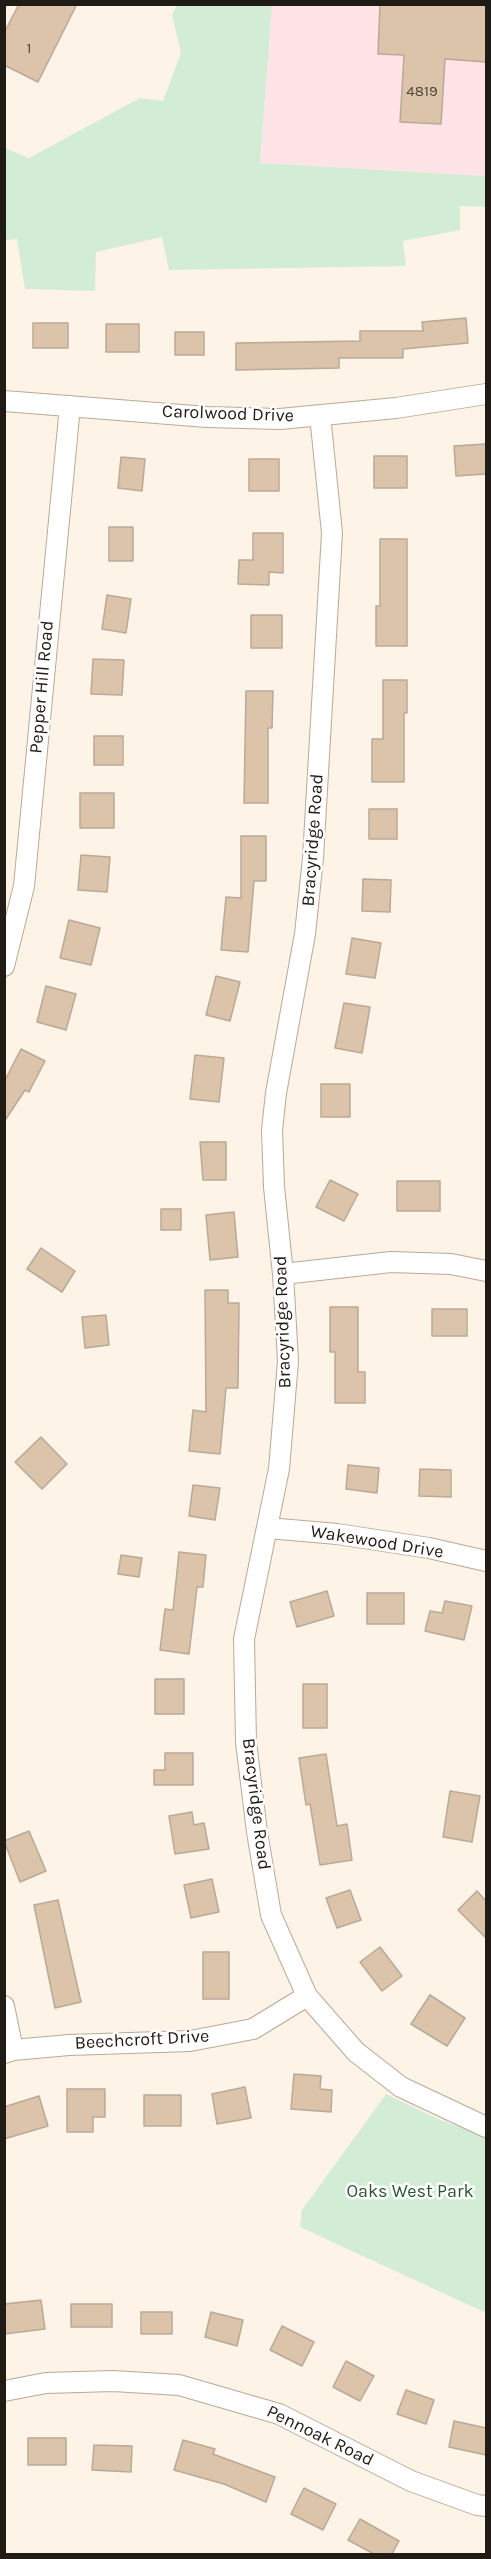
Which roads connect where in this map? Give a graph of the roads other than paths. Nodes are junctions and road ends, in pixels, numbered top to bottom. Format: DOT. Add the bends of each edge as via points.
graph roads {
  1 [pos="486,393"];
  2 [pos="4,401"];
  3 [pos="69,406"];
  4 [pos="320,415"];
  5 [pos="4,966"];
  6 [pos="486,1271"];
  7 [pos="283,1274"];
  8 [pos="267,1528"];
  9 [pos="486,1561"];
  10 [pos="307,1996"];
  11 [pos="4,2006"];
  12 [pos="9,2051"];
  13 [pos="486,2127"];
  14 [pos="4,2391"];
  15 [pos="486,2506"];
  1 -- 4 [label="street, Carolwood Drive" via="396,408"];
  2 -- 3 [label="street, Carolwood Drive"];
  3 -- 4 [label="street, Carolwood Drive" via="207,417 280,419"];
  3 -- 5 [label="street, Pepper Hill Road" via="24,886"];
  4 -- 7 [label="street, Bracyridge Road" via="332,533 313,858 305,934 272,1130"];
  6 -- 7 [label="street" via="452,1264 391,1262"];
  7 -- 8 [label="street, Bracyridge Road" via="288,1361 279,1469"];
  8 -- 9 [label="street, Wakewood Drive" via="337,1534"];
  8 -- 10 [label="street, Bracyridge Road" via="244,1639 246,1742 271,1915"];
  10 -- 12 [label="street, Beechcroft Drive" via="253,2029 190,2041 80,2044"];
  10 -- 13 [label="street, Bracyridge Road" via="356,2052 401,2087"];
  11 -- 12 [label="street"];
  14 -- 15 [label="street, Pennoak Road" via="46,2383 113,2381 179,2385 279,2414 411,2481"];
}
